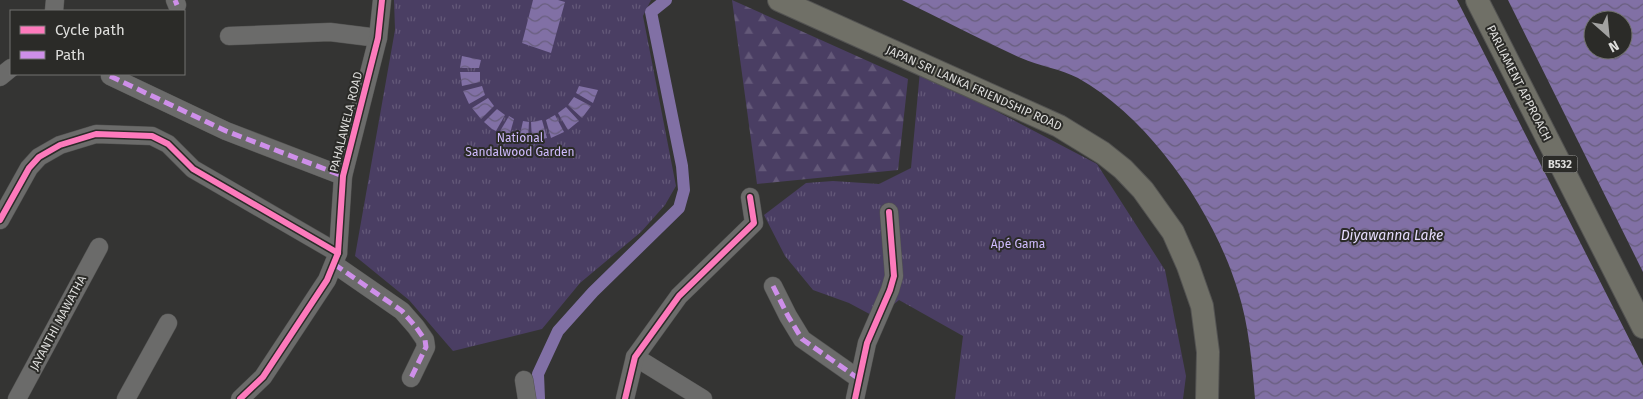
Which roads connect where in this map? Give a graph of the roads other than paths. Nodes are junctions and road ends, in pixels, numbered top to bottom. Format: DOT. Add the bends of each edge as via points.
graph roads {
  1 [pos="382,0"];
  2 [pos="779,0"];
  3 [pos="812,0"];
  4 [pos="1477,0"];
  5 [pos="1491,0"];
  6 [pos="229,36"];
  7 [pos="378,38"];
  8 [pos="10,69"];
  9 [pos="110,76"];
  10 [pos="0,78"];
  11 [pos="343,176"];
  12 [pos="750,197"];
  13 [pos="889,212"];
  14 [pos="0,220"];
  15 [pos="99,247"];
  16 [pos="336,259"];
  17 [pos="773,286"];
  18 [pos="1643,301"];
  19 [pos="168,323"];
  20 [pos="1643,327"];
  21 [pos="635,357"];
  22 [pos="411,378"];
  23 [pos="524,380"];
  24 [pos="859,380"];
  25 [pos="17,399"];
  26 [pos="126,399"];
  27 [pos="240,399"];
  28 [pos="527,399"];
  29 [pos="625,399"];
  30 [pos="703,399"];
  31 [pos="856,399"];
  32 [pos="1207,399"];
  33 [pos="1214,399"];
  1 -- 7 [label="street, PAHALAWELA ROAD"];
  2 -- 32 [label="main road, JAPAN SRI LANKA FRIENDSHIP ROAD" via="1059,126 1123,169 1174,232 1188,266 1202,306 1208,352"];
  3 -- 33 [label="main road, JAPAN SRI LANKA FRIENDSHIP ROAD" via="1052,106 1108,139 1144,173 1176,209 1198,254 1213,306 1217,348"];
  4 -- 20 [label="main road, PARLIAMENT APPROACH / B532"];
  5 -- 18 [label="main road, PARLIAMENT APPROACH / B532"];
  6 -- 7 [label="street" via="330,32"];
  7 -- 11 [label="street, PAHALAWELA ROAD"];
  8 -- 10 [label="street"];
  9 -- 11 [label="street" via="226,132"];
  11 -- 16 [label="street, PAHALAWELA ROAD"];
  12 -- 21 [label="street" via="754,223 679,296"];
  13 -- 24 [label="street" via="894,276 867,343"];
  14 -- 16 [label="street" via="29,168 39,157 60,145 96,134 152,136 168,144 192,169"];
  15 -- 25 [label="street, JAYANTHI MAWATHA"];
  16 -- 22 [label="street" via="402,310 425,340 426,347"];
  16 -- 27 [label="street, PAHALAWELA ROAD" via="327,280 263,377"];
  17 -- 24 [label="street" via="802,339"];
  19 -- 26 [label="street"];
  21 -- 29 [label="street"];
  21 -- 30 [label="street"];
  23 -- 28 [label="street"];
  24 -- 31 [label="street"];
}
